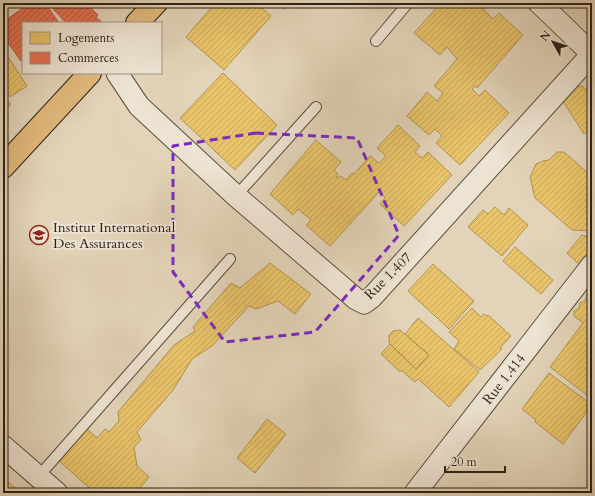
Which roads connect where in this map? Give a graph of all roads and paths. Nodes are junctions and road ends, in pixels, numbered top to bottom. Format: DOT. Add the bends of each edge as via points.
graph roads {
  1 [pos="156,3"];
  2 [pos="408,3"];
  3 [pos="538,3"];
  4 [pos="138,22"];
  5 [pos="376,40"];
  6 [pos="592,54"];
  7 [pos="89,74"];
  8 [pos="118,74"];
  9 [pos="316,107"];
  10 [pos="3,167"];
  11 [pos="236,196"];
  12 [pos="230,259"];
  13 [pos="592,266"];
  14 [pos="3,446"];
  15 [pos="38,477"];
  16 [pos="57,493"];
  17 [pos="415,493"];
  1 -- 4 [label="main road"];
  2 -- 5 [label="lane"];
  3 -- 6 [label="street"];
  6 -- 11 [label="street, Rue 1.407" via="364,303 356,299"];
  7 -- 10 [label="main road"];
  8 -- 11 [label="street, Rue 1.407" via="139,106"];
  9 -- 11 [label="lane"];
  12 -- 15 [label="lane"];
  13 -- 17 [label="street, Rue 1.414"];
  14 -- 15 [label="street"];
  15 -- 16 [label="street"];
}
